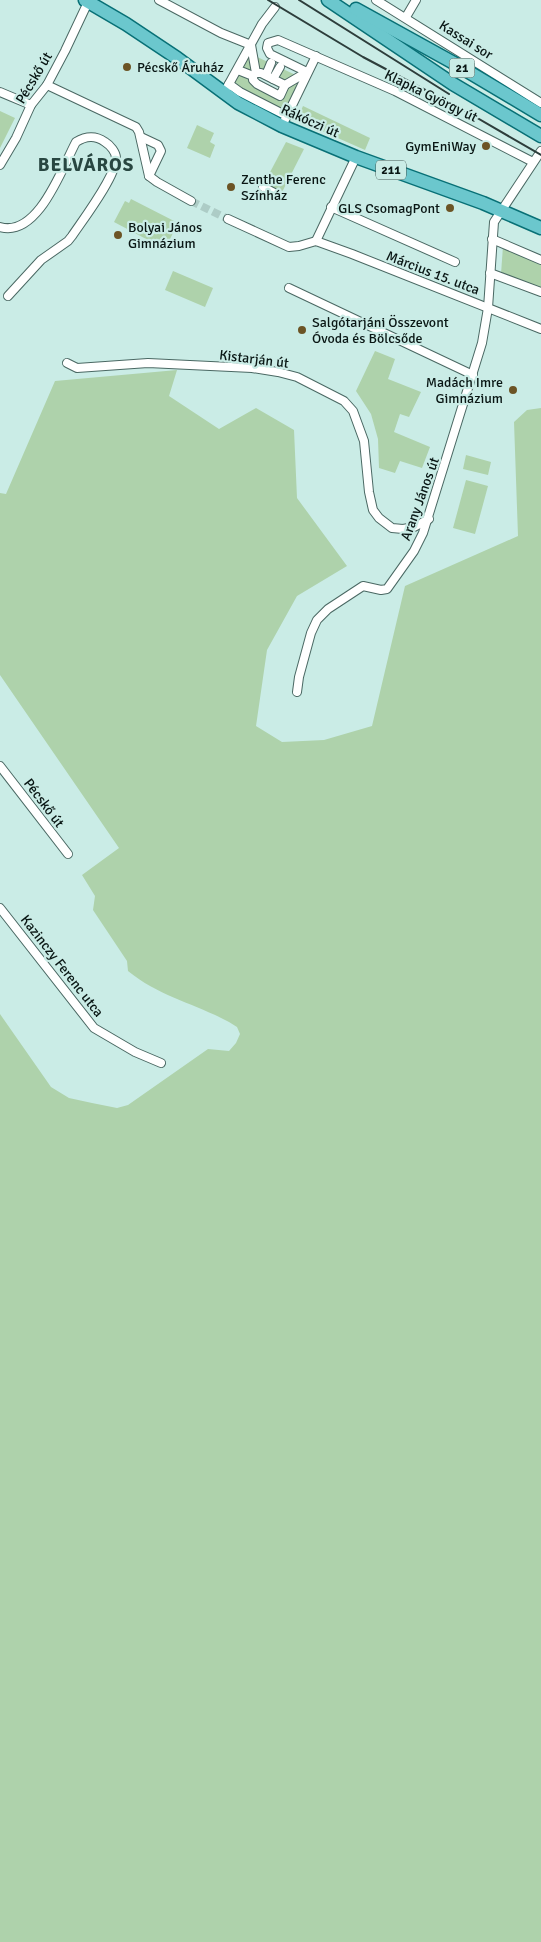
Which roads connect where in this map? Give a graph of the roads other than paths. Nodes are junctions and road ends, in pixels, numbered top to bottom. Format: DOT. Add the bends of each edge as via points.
graph roads {
  1 [pos="159,0"];
  2 [pos="328,0"];
  3 [pos="340,0"];
  4 [pos="376,0"];
  5 [pos="416,0"];
  6 [pos="87,1"];
  7 [pos="274,7"];
  8 [pos="406,17"];
  9 [pos="380,29"];
  10 [pos="251,45"];
  11 [pos="316,56"];
  12 [pos="271,63"];
  13 [pos="280,67"];
  14 [pos="238,70"];
  15 [pos="307,72"];
  16 [pos="255,77"];
  17 [pos="269,77"];
  18 [pos="46,85"];
  19 [pos="284,85"];
  20 [pos="227,89"];
  21 [pos="268,90"];
  22 [pos="0,92"];
  23 [pos="240,92"];
  24 [pos="280,96"];
  25 [pos="260,102"];
  26 [pos="541,103"];
  27 [pos="31,105"];
  28 [pos="285,119"];
  29 [pos="540,120"];
  30 [pos="541,136"];
  31 [pos="141,137"];
  32 [pos="541,151"];
  33 [pos="356,157"];
  34 [pos="533,162"];
  35 [pos="0,165"];
  36 [pos="149,176"];
  37 [pos="263,187"];
  38 [pos="280,196"];
  39 [pos="510,197"];
  40 [pos="191,201"];
  41 [pos="331,207"];
  42 [pos="501,211"];
  43 [pos="514,217"];
  44 [pos="228,219"];
  45 [pos="0,227"];
  46 [pos="541,228"];
  47 [pos="492,239"];
  48 [pos="316,241"];
  49 [pos="541,260"];
  50 [pos="455,262"];
  51 [pos="490,273"];
  52 [pos="289,288"];
  53 [pos="541,292"];
  54 [pos="8,296"];
  55 [pos="488,308"];
  56 [pos="541,329"];
  57 [pos="66,363"];
  58 [pos="473,375"];
  59 [pos="429,519"];
  60 [pos="403,529"];
  61 [pos="419,542"];
  62 [pos="297,692"];
  63 [pos="0,766"];
  64 [pos="68,854"];
  65 [pos="0,908"];
  66 [pos="161,1063"];
  1 -- 10 [label="street"];
  2 -- 9 [label="main road, 21"];
  3 -- 9 [label="main road, 21"];
  4 -- 8 [label="street, Kassai sor"];
  5 -- 8 [label="street"];
  6 -- 18 [label="street, Pécskő út"];
  6 -- 20 [label="main road, Rákóczi út / 211"];
  7 -- 10 [label="street"];
  8 -- 26 [label="street, Kassai sor"];
  9 -- 29 [label="main road"];
  9 -- 29 [label="main road, 21" via="452,62"];
  9 -- 30 [label="main road, 21" via="453,84"];
  10 -- 14 [label="street"];
  10 -- 16 [label="street"];
  11 -- 15 [label="street"];
  11 -- 15 [label="street, Klapka György út" via="277,40 267,45 270,54"];
  11 -- 34 [label="street, Klapka György út" via="395,91"];
  12 -- 17 [label="street"];
  13 -- 17 [label="street"];
  14 -- 16 [label="street"];
  14 -- 20 [label="street"];
  15 -- 19 [label="street"];
  15 -- 28 [label="street"];
  16 -- 17 [label="street"];
  16 -- 21 [label="street"];
  16 -- 23 [label="street"];
  17 -- 19 [label="street"];
  18 -- 27 [label="street, Pécskő út"];
  18 -- 31 [label="street" via="136,127"];
  19 -- 24 [label="street"];
  20 -- 23 [label="street"];
  20 -- 28 [label="main road, Rákóczi út / 211" via="238,103"];
  21 -- 24 [label="street"];
  21 -- 25 [label="street"];
  22 -- 27 [label="street"];
  23 -- 25 [label="street"];
  24 -- 28 [label="street"];
  25 -- 28 [label="street"];
  27 -- 35 [label="street, Pécskő út"];
  28 -- 33 [label="main road, Rákóczi út / 211"];
  31 -- 36 [label="street"];
  31 -- 36 [label="street" via="158,145 161,151"];
  32 -- 34 [label="street, Arany János út"];
  33 -- 41 [label="street"];
  33 -- 42 [label="main road, Rákóczi út / 211"];
  34 -- 39 [label="street, Arany János út"];
  36 -- 40 [label="street"];
  37 -- 38 [label="street"];
  39 -- 42 [label="street, Arany János út"];
  39 -- 43 [label="street" via="510,210"];
  41 -- 48 [label="street"];
  41 -- 50 [label="street"];
  42 -- 43 [label="main road, Rákóczi út / 211"];
  42 -- 47 [label="street, Arany János út" via="494,222"];
  43 -- 46 [label="main road, Rákóczi út / 211"];
  44 -- 48 [label="street" via="288,247"];
  45 -- 54 [label="street" via="14,228 34,216 76,142 85,137 95,137 114,151 116,158 111,174 68,241 41,260"];
  47 -- 49 [label="street"];
  47 -- 51 [label="street, Arany János út"];
  48 -- 55 [label="street, Március 15. utca"];
  51 -- 53 [label="street"];
  51 -- 55 [label="street, Arany János út"];
  52 -- 58 [label="street"];
  55 -- 56 [label="street, Március 15. utca"];
  55 -- 58 [label="street, Arany János út"];
  57 -- 60 [label="street, Kistarján út" via="77,368 148,363 252,368 297,378 344,401 353,411 364,441 373,510 392,528"];
  58 -- 59 [label="street, Arany János út"];
  59 -- 60 [label="street"];
  59 -- 61 [label="street, Arany János út"];
  60 -- 61 [label="street, Kistarján út" via="416,536"];
  61 -- 62 [label="street, Arany János út" via="387,589 363,586 317,620 310,633"];
  63 -- 64 [label="street, Pécskő út"];
  65 -- 66 [label="street, Kazinczy Ferenc utca" via="94,1028"];
}
